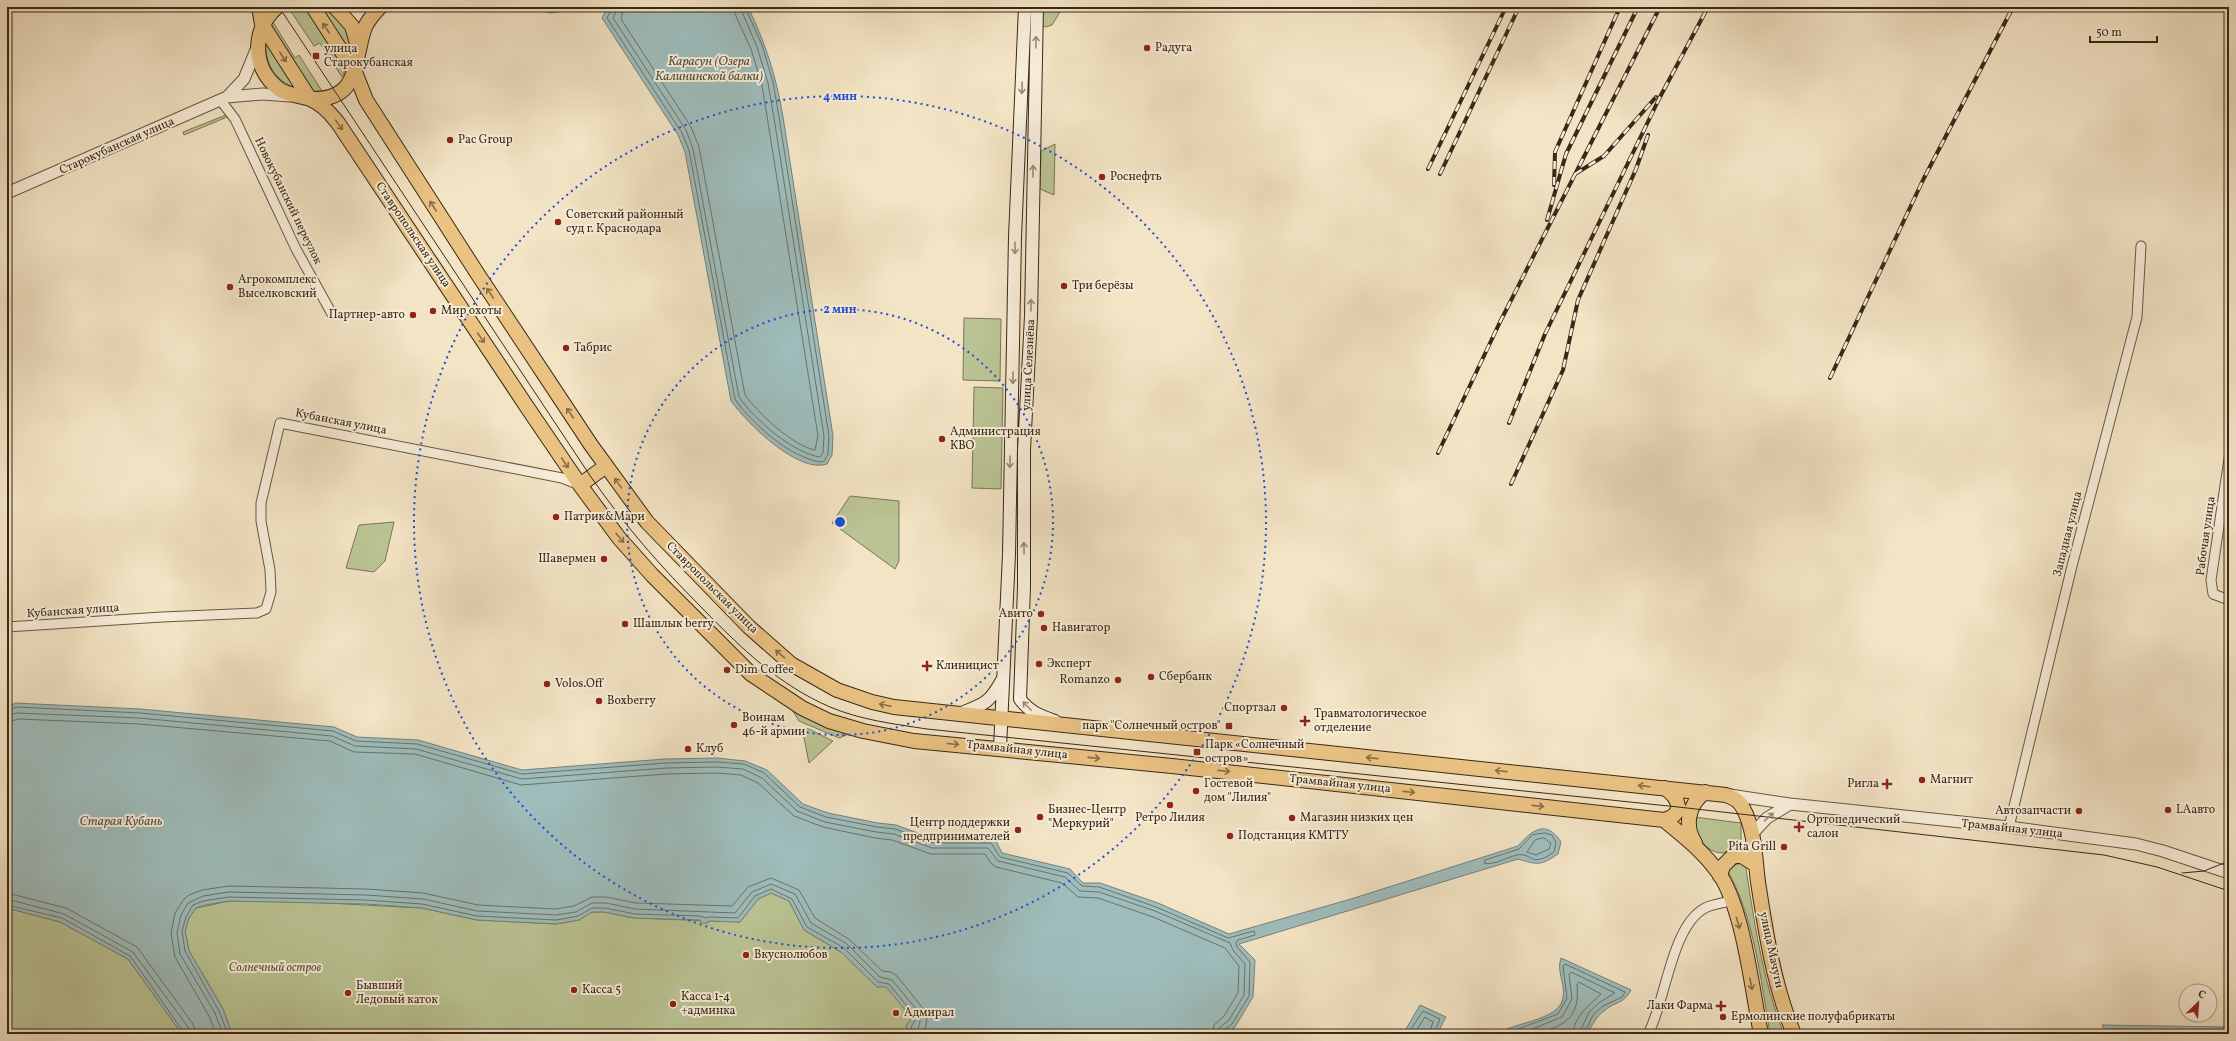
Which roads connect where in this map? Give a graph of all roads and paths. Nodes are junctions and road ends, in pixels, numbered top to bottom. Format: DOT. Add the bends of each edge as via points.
graph roads {
  1 [pos="259,7"];
  2 [pos="277,7"];
  3 [pos="313,7"];
  4 [pos="335,7"];
  5 [pos="380,7"];
  6 [pos="1025,7"];
  7 [pos="1037,7"];
  8 [pos="262,24"];
  9 [pos="258,45"];
  10 [pos="359,56"];
  11 [pos="355,72"];
  12 [pos="292,96"];
  13 [pos="224,99"];
  14 [pos="310,99"];
  15 [pos="7,193"];
  16 [pos="2141,246"];
  17 [pos="332,314"];
  18 [pos="2229,459"];
  19 [pos="606,466"];
  20 [pos="580,485"];
  21 [pos="2226,502"];
  22 [pos="2229,600"];
  23 [pos="7,627"];
  24 [pos="1004,677"];
  25 [pos="837,690"];
  26 [pos="958,714"];
  27 [pos="1002,718"];
  28 [pos="829,721"];
  29 [pos="1061,724"];
  30 [pos="1000,748"];
  31 [pos="1666,788"];
  32 [pos="1705,792"];
  33 [pos="1726,795"];
  34 [pos="1790,804"];
  35 [pos="1664,820"];
  36 [pos="2009,828"];
  37 [pos="1752,834"];
  38 [pos="1699,849"];
  39 [pos="1756,865"];
  40 [pos="2229,874"];
  41 [pos="1720,876"];
  42 [pos="1731,901"];
  43 [pos="1648,1034"];
  44 [pos="1761,1034"];
  45 [pos="1794,1034"];
  1 -- 8 [label="main road"];
  2 -- 8 [label="main road"];
  11 -- 3 [label="main road, one-way"];
  4 -- 10 [label="main road" via="355,33"];
  5 -- 10 [label="main road" via="366,25"];
  6 -- 24 [label="main road, улица Селезнёва, one-way" via="1015,237"];
  29 -- 7 [label="main road, улица Селезнёва, one-way" via="1035,714 1020,699 1024,587 1024,450 1031,316"];
  8 -- 9 [label="main road, Ставропольская улица"];
  8 -- 14 [label="main road, one-way"];
  9 -- 12 [label="main road, Ставропольская улица" via="261,65 269,80"];
  9 -- 13 [label="street, Старокубанская улица" via="244,78"];
  10 -- 11 [label="main road"];
  11 -- 14 [label="main road" via="340,92 329,97"];
  19 -- 11 [label="main road, Ставропольская улица, one-way" via="477,273 366,100"];
  12 -- 13 [label="street, Старокубанская улица" via="263,94"];
  12 -- 14 [label="main road, Ставропольская улица"];
  13 -- 15 [label="street, Старокубанская улица"];
  13 -- 17 [label="street, Новокубанский переулок" via="296,249"];
  14 -- 20 [label="main road, Ставропольская улица, one-way" via="338,122"];
  16 -- 36 [label="street, Западная улица" via="2137,317 2072,566"];
  18 -- 21 [label="street, Рабочая улица"];
  19 -- 20 [label="main road"];
  25 -- 19 [label="main road, Ставропольская улица, one-way" via="791,664 749,627 647,522"];
  20 -- 23 [label="street, Кубанская улица" via="562,478 280,423 261,504 261,521 271,585 266,609 257,613"];
  20 -- 28 [label="main road, Ставропольская улица, one-way" via="619,538 750,674 802,708"];
  21 -- 22 [label="street, Рабочая улица" via="2210,580 2213,594"];
  24 -- 26 [label="main road, улица Селезнёва" via="992,698 986,703"];
  24 -- 27 [label="main road, улица Селезнёва"];
  26 -- 25 [label="main road, Трамвайная улица, one-way" via="894,707"];
  26 -- 27 [label="main road, Трамвайная улица"];
  27 -- 29 [label="main road, Трамвайная улица"];
  27 -- 30 [label="main road, улица Селезнёва"];
  28 -- 30 [label="main road, Трамвайная улица, one-way" via="889,737"];
  31 -- 29 [label="main road, Трамвайная улица, one-way"];
  30 -- 35 [label="main road, Трамвайная улица, one-way"];
  31 -- 32 [label="main road, Трамвайная улица"];
  31 -- 35 [label="main road" via="1676,797 1678,804 1672,818"];
  32 -- 33 [label="main road, Трамвайная улица"];
  32 -- 38 [label="main road" via="1693,805 1688,818 1691,838"];
  33 -- 34 [label="street, Трамвайная улица"];
  33 -- 37 [label="main road, улица Мачуги" via="1738,800 1742,806"];
  34 -- 36 [label="street, Трамвайная улица"];
  37 -- 34 [label="street, one-way" via="1767,818"];
  35 -- 38 [label="main road"];
  36 -- 40 [label="street, Трамвайная улица" via="2136,844"];
  37 -- 39 [label="main road, улица Мачуги"];
  38 -- 41 [label="main road"];
  39 -- 41 [label="main road" via="1742,856 1733,856 1723,866"];
  39 -- 45 [label="main road, улица Мачуги" via="1769,951"];
  41 -- 42 [label="main road"];
  42 -- 43 [label="street" via="1704,908 1691,921 1678,943 1656,1020"];
  42 -- 44 [label="main road, one-way" via="1743,940"];
}
